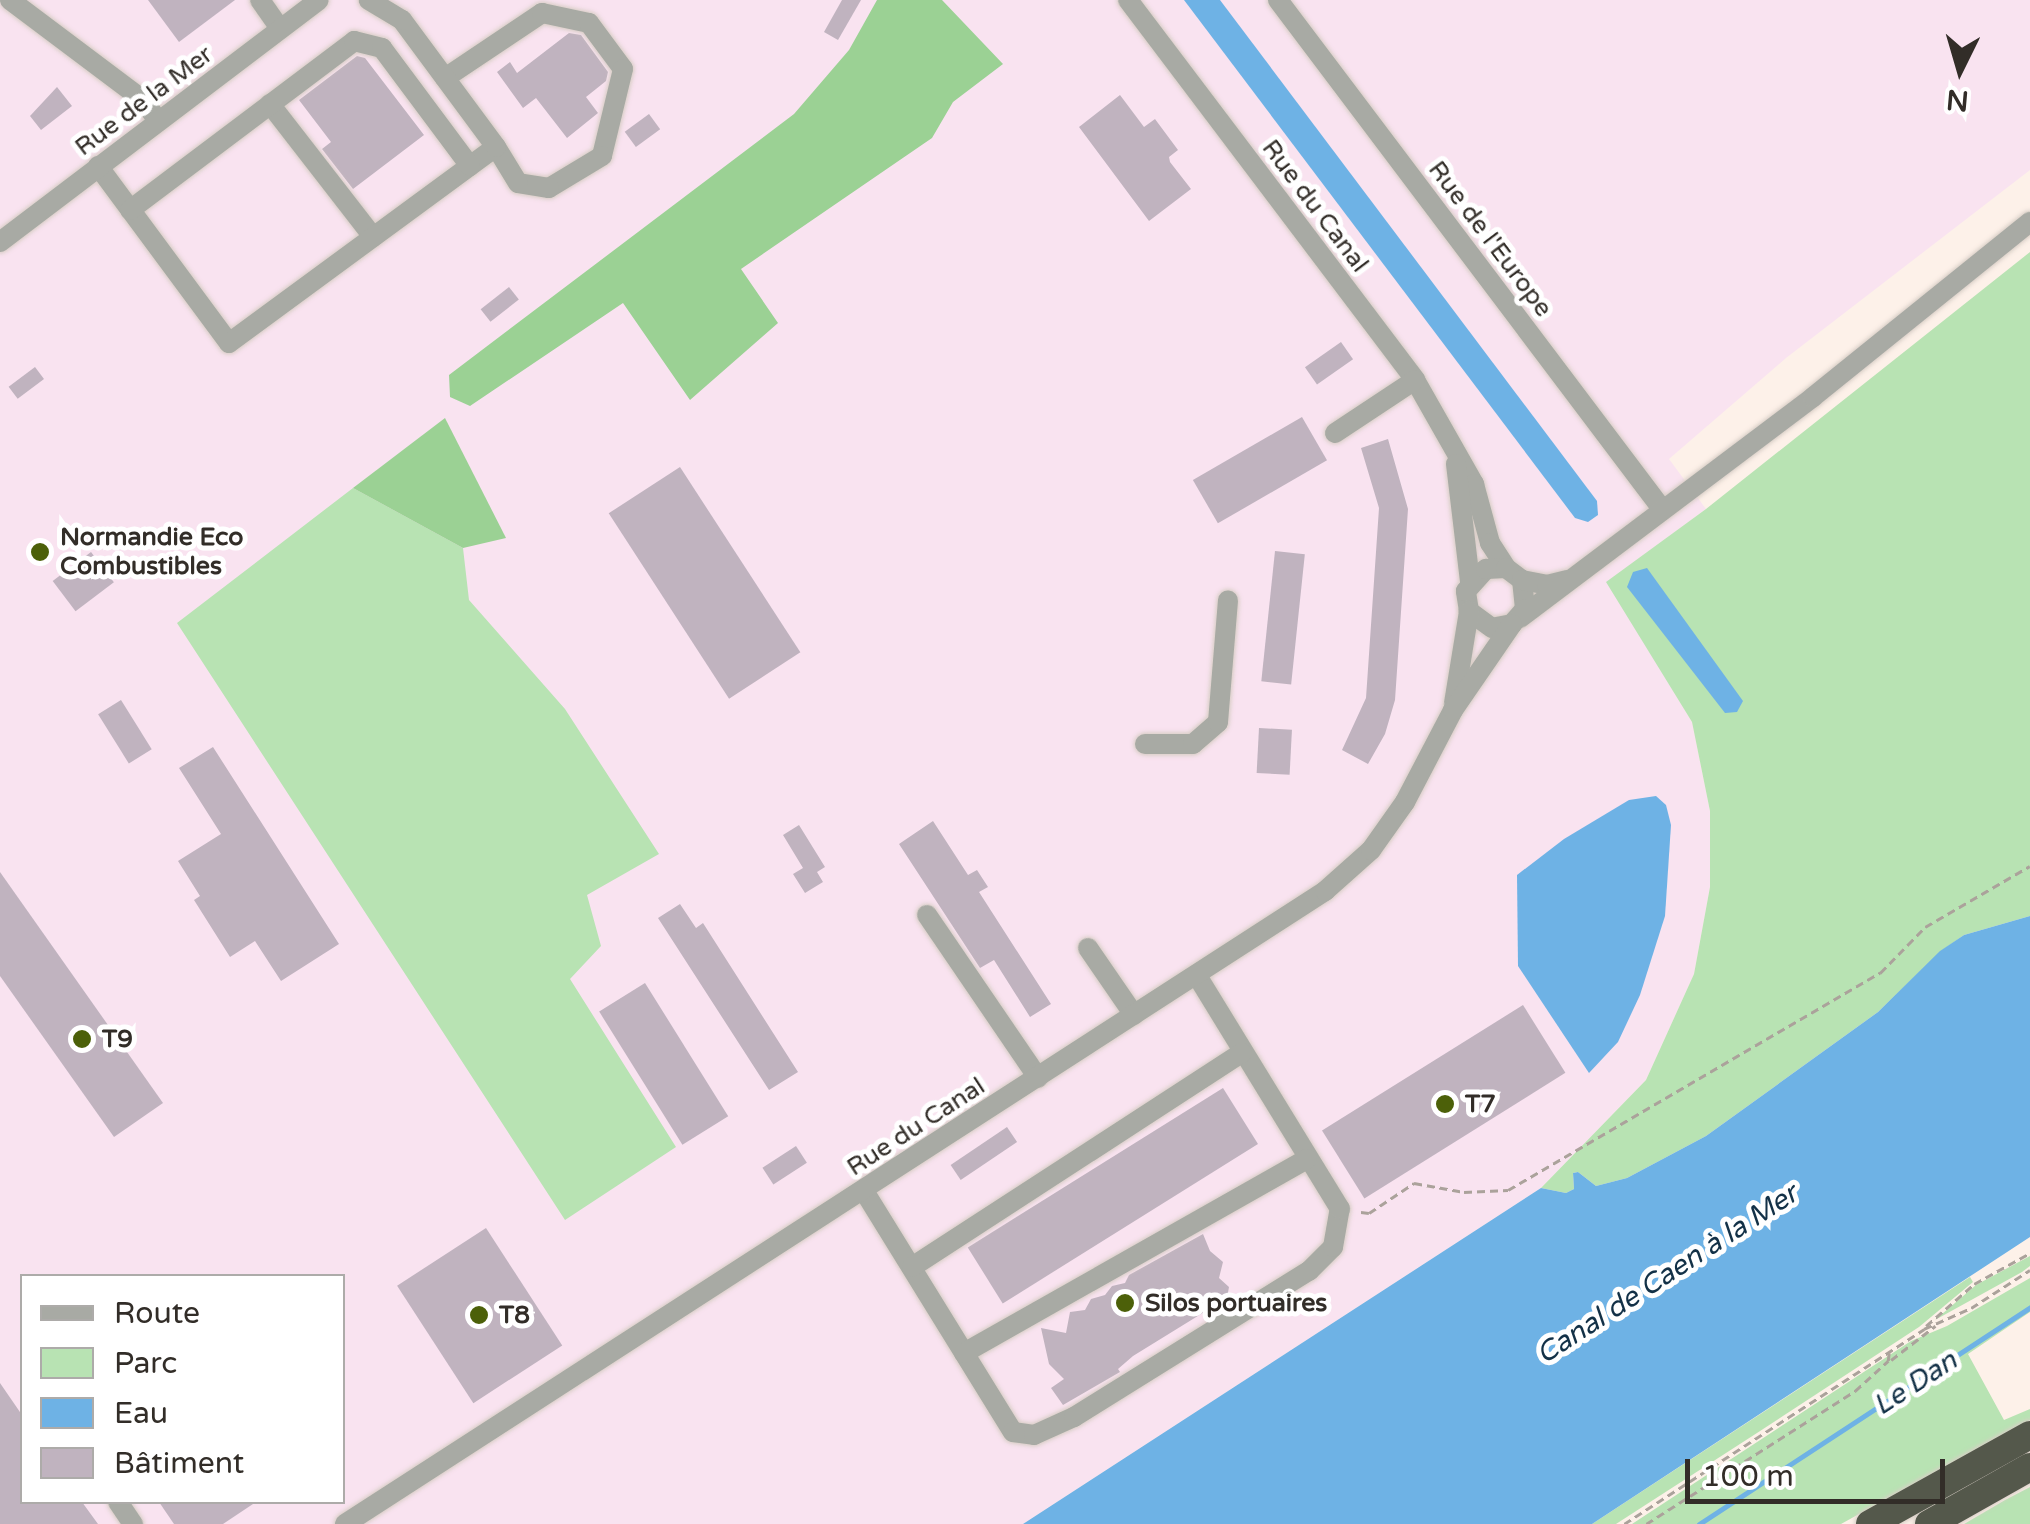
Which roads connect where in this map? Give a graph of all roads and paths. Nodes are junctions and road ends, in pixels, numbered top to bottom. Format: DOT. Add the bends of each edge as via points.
graph roads {
  1 [pos="10,0"];
  2 [pos="260,0"];
  3 [pos="319,0"];
  4 [pos="369,0"];
  5 [pos="1128,0"];
  6 [pos="1278,0"];
  7 [pos="280,29"];
  8 [pos="445,78"];
  9 [pos="270,104"];
  10 [pos="158,121"];
  11 [pos="496,147"];
  12 [pos="98,166"];
  13 [pos="470,166"];
  14 [pos="130,210"];
  15 [pos="2030,222"];
  16 [pos="373,237"];
  17 [pos="0,242"];
  18 [pos="1415,380"];
  19 [pos="1335,433"];
  20 [pos="1454,447"];
  21 [pos="1662,509"];
  22 [pos="1514,574"];
  23 [pos="1574,578"];
  24 [pos="1470,582"];
  25 [pos="1228,600"];
  26 [pos="1469,610"];
  27 [pos="1516,621"];
  28 [pos="1453,710"];
  29 [pos="1144,744"];
  30 [pos="2030,866"];
  31 [pos="927,916"];
  32 [pos="1088,948"];
  33 [pos="1197,976"];
  34 [pos="1134,1015"];
  35 [pos="1242,1053"];
  36 [pos="1038,1078"];
  37 [pos="1308,1159"];
  38 [pos="864,1191"];
  39 [pos="1340,1210"];
  40 [pos="2030,1253"];
  41 [pos="912,1268"];
  42 [pos="2030,1270"];
  43 [pos="1936,1324"];
  44 [pos="1924,1329"];
  45 [pos="1890,1352"];
  46 [pos="964,1353"];
  47 [pos="1888,1361"];
  48 [pos="2030,1435"];
  49 [pos="2030,1466"];
  50 [pos="346,1524"];
  51 [pos="1624,1524"];
  52 [pos="1646,1524"];
  53 [pos="1870,1524"];
  54 [pos="1929,1524"];
  1 -- 10 [label="street" via="143,100"];
  2 -- 7 [label="street"];
  3 -- 7 [label="street, Rue de la Mer"];
  4 -- 8 [label="street" via="402,20"];
  5 -- 18 [label="street, Rue du Canal"];
  6 -- 21 [label="street, Rue de l'Europe"];
  7 -- 10 [label="street, Rue de la Mer"];
  8 -- 11 [label="street"];
  8 -- 11 [label="street" via="542,12 589,23 624,69 602,156 549,188 518,183"];
  9 -- 13 [label="street" via="354,41 382,48"];
  9 -- 14 [label="street"];
  9 -- 16 [label="street"];
  10 -- 12 [label="street, Rue de la Mer"];
  11 -- 13 [label="street"];
  12 -- 14 [label="street"];
  12 -- 17 [label="street, Rue de la Mer"];
  13 -- 16 [label="street"];
  14 -- 16 [label="street" via="229,343"];
  15 -- 21 [label="street"];
  18 -- 19 [label="street"];
  18 -- 20 [label="street, Rue du Canal"];
  20 -- 22 [label="street, Rue du Canal" via="1474,484 1490,543"];
  20 -- 24 [label="street, Rue du Canal"];
  21 -- 23 [label="street"];
  22 -- 23 [label="street" via="1547,585"];
  22 -- 24 [label="street" via="1486,569"];
  22 -- 27 [label="street, Rue du Canal" via="1527,599"];
  23 -- 27 [label="street"];
  24 -- 26 [label="street, Rue du Canal"];
  25 -- 29 [label="street" via="1218,722 1193,744"];
  26 -- 27 [label="street" via="1492,628"];
  26 -- 28 [label="street, Rue du Canal"];
  27 -- 28 [label="street, Rue du Canal"];
  28 -- 33 [label="street, Rue du Canal" via="1405,802 1371,850 1325,891"];
  30 -- 39 [label="path" via="1925,927 1865,982 1508,1190 1464,1192 1414,1183 1369,1213"];
  31 -- 36 [label="street"];
  32 -- 34 [label="street"];
  33 -- 34 [label="street, Rue du Canal"];
  33 -- 35 [label="street"];
  34 -- 36 [label="street, Rue du Canal"];
  35 -- 37 [label="street"];
  35 -- 41 [label="street"];
  36 -- 38 [label="street, Rue du Canal"];
  37 -- 39 [label="street"];
  37 -- 46 [label="street"];
  38 -- 41 [label="street"];
  38 -- 50 [label="street, Rue du Canal"];
  39 -- 46 [label="street" via="1333,1247 1309,1271 1074,1417 1034,1434 1013,1432"];
  40 -- 44 [label="path" via="1974,1284"];
  41 -- 46 [label="street"];
  42 -- 43 [label="path"];
  43 -- 44 [label="path"];
  43 -- 47 [label="path"];
  44 -- 45 [label="path"];
  45 -- 47 [label="path"];
  45 -- 51 [label="path"];
  47 -- 52 [label="path" via="1815,1418"];
  48 -- 53 [label="highway"];
  49 -- 54 [label="highway"];
}
